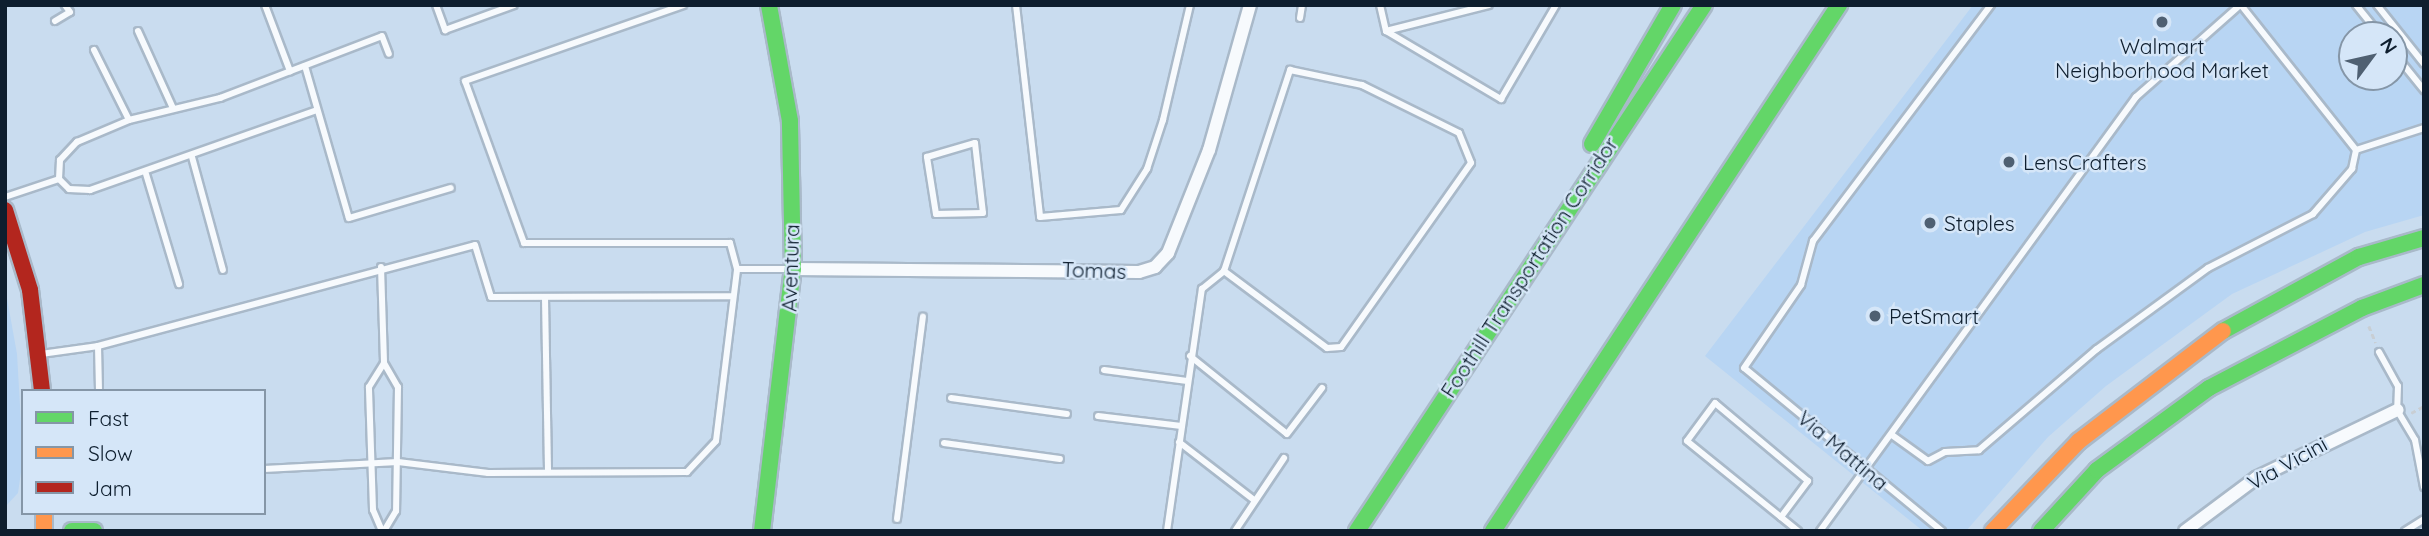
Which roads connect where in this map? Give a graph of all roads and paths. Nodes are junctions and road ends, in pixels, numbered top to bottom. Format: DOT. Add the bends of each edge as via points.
graph roads {
  1 [pos="65,5"];
  2 [pos="265,5"];
  3 [pos="436,5"];
  4 [pos="514,5"];
  5 [pos="683,5"];
  6 [pos="769,5"];
  7 [pos="1016,5"];
  8 [pos="1190,5"];
  9 [pos="1250,5"];
  10 [pos="1302,5"];
  11 [pos="1380,5"];
  12 [pos="1489,5"];
  13 [pos="1556,5"];
  14 [pos="1673,5"];
  15 [pos="1703,5"];
  16 [pos="1839,5"];
  17 [pos="1857,5"];
  18 [pos="1991,5"];
  19 [pos="2241,5"];
  20 [pos="2356,5"];
  21 [pos="2377,5"];
  22 [pos="1300,18"];
  23 [pos="55,21"];
  24 [pos="2369,21"];
  25 [pos="138,31"];
  26 [pos="1386,31"];
  27 [pos="94,50"];
  28 [pos="389,54"];
  29 [pos="2424,64"];
  30 [pos="305,66"];
  31 [pos="2408,70"];
  32 [pos="290,72"];
  33 [pos="2424,90"];
  34 [pos="173,108"];
  35 [pos="317,110"];
  36 [pos="129,120"];
  37 [pos="2424,128"];
  38 [pos="2357,150"];
  39 [pos="192,157"];
  40 [pos="146,174"];
  41 [pos="59,179"];
  42 [pos="1723,179"];
  43 [pos="452,188"];
  44 [pos="5,197"];
  45 [pos="1569,206"];
  46 [pos="5,210"];
  47 [pos="936,214"];
  48 [pos="2424,238"];
  49 [pos="382,267"];
  50 [pos="737,269"];
  51 [pos="793,269"];
  52 [pos="223,270"];
  53 [pos="1224,271"];
  54 [pos="179,284"];
  55 [pos="2424,285"];
  56 [pos="731,296"];
  57 [pos="545,298"];
  58 [pos="2362,308"];
  59 [pos="923,317"];
  60 [pos="97,346"];
  61 [pos="2379,352"];
  62 [pos="39,355"];
  63 [pos="1190,356"];
  64 [pos="384,363"];
  65 [pos="1104,370"];
  66 [pos="1187,381"];
  67 [pos="1322,388"];
  68 [pos="41,389"];
  69 [pos="99,389"];
  70 [pos="951,398"];
  71 [pos="2397,410"];
  72 [pos="1067,414"];
  73 [pos="1098,416"];
  74 [pos="1181,426"];
  75 [pos="1892,435"];
  76 [pos="1179,442"];
  77 [pos="944,443"];
  78 [pos="1284,458"];
  79 [pos="1060,459"];
  80 [pos="369,462"];
  81 [pos="398,462"];
  82 [pos="266,469"];
  83 [pos="1867,471"];
  84 [pos="548,472"];
  85 [pos="2424,487"];
  86 [pos="1254,500"];
  87 [pos="1782,517"];
  88 [pos="897,519"];
  89 [pos="2424,519"];
  90 [pos="72,531"];
  91 [pos="94,531"];
  92 [pos="383,531"];
  93 [pos="762,531"];
  94 [pos="1167,531"];
  95 [pos="1236,531"];
  96 [pos="1357,531"];
  97 [pos="1493,531"];
  98 [pos="1798,531"];
  99 [pos="1820,531"];
  100 [pos="1942,531"];
  101 [pos="1993,531"];
  102 [pos="2041,531"];
  103 [pos="2185,531"];
  104 [pos="2405,531"];
  1 -- 23 [label="lane" via="70,12"];
  2 -- 32 [label="lane"];
  3 -- 4 [label="lane" via="445,30"];
  5 -- 50 [label="lane" via="465,80 524,243 730,243"];
  6 -- 51 [label="main road, Aventura" via="790,121"];
  7 -- 8 [label="lane" via="1040,217 1121,210 1147,169"];
  9 -- 51 [label="street, Tomas" via="1209,149 1168,253 1155,267 1139,272"];
  10 -- 22 [label="lane"];
  11 -- 26 [label="lane"];
  12 -- 26 [label="lane"];
  13 -- 26 [label="lane" via="1501,99"];
  14 -- 45 [label="main road" via="1582,162"];
  15 -- 45 [label="main road, Foothill Transportation Corridor"];
  16 -- 42 [label="main road"];
  17 -- 42 [label="main road" via="1745,164"];
  18 -- 83 [label="lane, Via Mattina" via="1812,241 1801,285 1744,368"];
  19 -- 38 [label="lane"];
  19 -- 75 [label="lane" via="2136,97"];
  20 -- 24 [label="lane"];
  21 -- 29 [label="lane"];
  25 -- 34 [label="lane"];
  27 -- 36 [label="lane"];
  28 -- 30 [label="lane" via="382,36"];
  30 -- 32 [label="lane"];
  30 -- 35 [label="lane"];
  31 -- 33 [label="lane"];
  32 -- 34 [label="lane"];
  34 -- 36 [label="lane"];
  35 -- 39 [label="lane"];
  35 -- 43 [label="lane" via="349,218"];
  36 -- 41 [label="lane" via="77,142 60,160"];
  37 -- 38 [label="lane"];
  38 -- 75 [label="lane" via="2352,169 2313,214 2207,268 2097,349 1979,450 1945,452 1927,461"];
  39 -- 40 [label="lane"];
  39 -- 52 [label="lane"];
  40 -- 41 [label="lane" via="90,190 69,189"];
  40 -- 54 [label="lane"];
  41 -- 44 [label="lane"];
  42 -- 97 [label="main road"];
  45 -- 96 [label="main road, Foothill Transportation Corridor"];
  46 -- 62 [label="main road" via="30,290"];
  47 -- 47 [label="lane" via="983,213 975,143 927,157"];
  48 -- 101 [label="main road" via="2359,257 2278,297 2186,355 2079,441"];
  49 -- 57 [label="lane" via="475,245 491,297"];
  49 -- 60 [label="lane"];
  49 -- 64 [label="lane"];
  50 -- 51 [label="lane"];
  50 -- 56 [label="lane"];
  51 -- 93 [label="main road, Aventura"];
  53 -- 53 [label="lane" via="1290,70 1363,85 1459,134 1471,163 1341,347 1327,348"];
  53 -- 63 [label="lane" via="1202,289"];
  55 -- 58 [label="main road"];
  56 -- 57 [label="lane"];
  56 -- 84 [label="lane" via="716,442 687,472"];
  57 -- 84 [label="lane"];
  58 -- 61 [label="path"];
  58 -- 102 [label="main road" via="2209,388 2097,470"];
  59 -- 88 [label="lane"];
  60 -- 62 [label="lane"];
  60 -- 69 [label="lane"];
  61 -- 71 [label="lane" via="2398,386"];
  62 -- 68 [label="main road"];
  63 -- 66 [label="lane"];
  63 -- 67 [label="lane" via="1287,434"];
  64 -- 80 [label="lane" via="369,387"];
  64 -- 81 [label="lane" via="398,387"];
  65 -- 66 [label="lane"];
  66 -- 74 [label="lane"];
  70 -- 72 [label="lane"];
  71 -- 85 [label="lane" via="2415,440"];
  71 -- 103 [label="street, Via Vicini" via="2256,478"];
  73 -- 74 [label="lane"];
  74 -- 76 [label="lane"];
  75 -- 83 [label="lane"];
  76 -- 86 [label="lane"];
  76 -- 94 [label="lane"];
  77 -- 79 [label="lane"];
  78 -- 86 [label="lane"];
  80 -- 81 [label="lane"];
  80 -- 82 [label="lane"];
  80 -- 92 [label="lane" via="373,510"];
  81 -- 84 [label="lane"];
  81 -- 92 [label="lane" via="396,510"];
  83 -- 99 [label="lane"];
  83 -- 100 [label="lane, Via Mattina"];
  86 -- 95 [label="lane"];
  87 -- 87 [label="lane" via="1687,441 1715,403 1808,481"];
  87 -- 98 [label="lane"];
  89 -- 104 [label="lane"];
  90 -- 91 [label="main road"];
}
